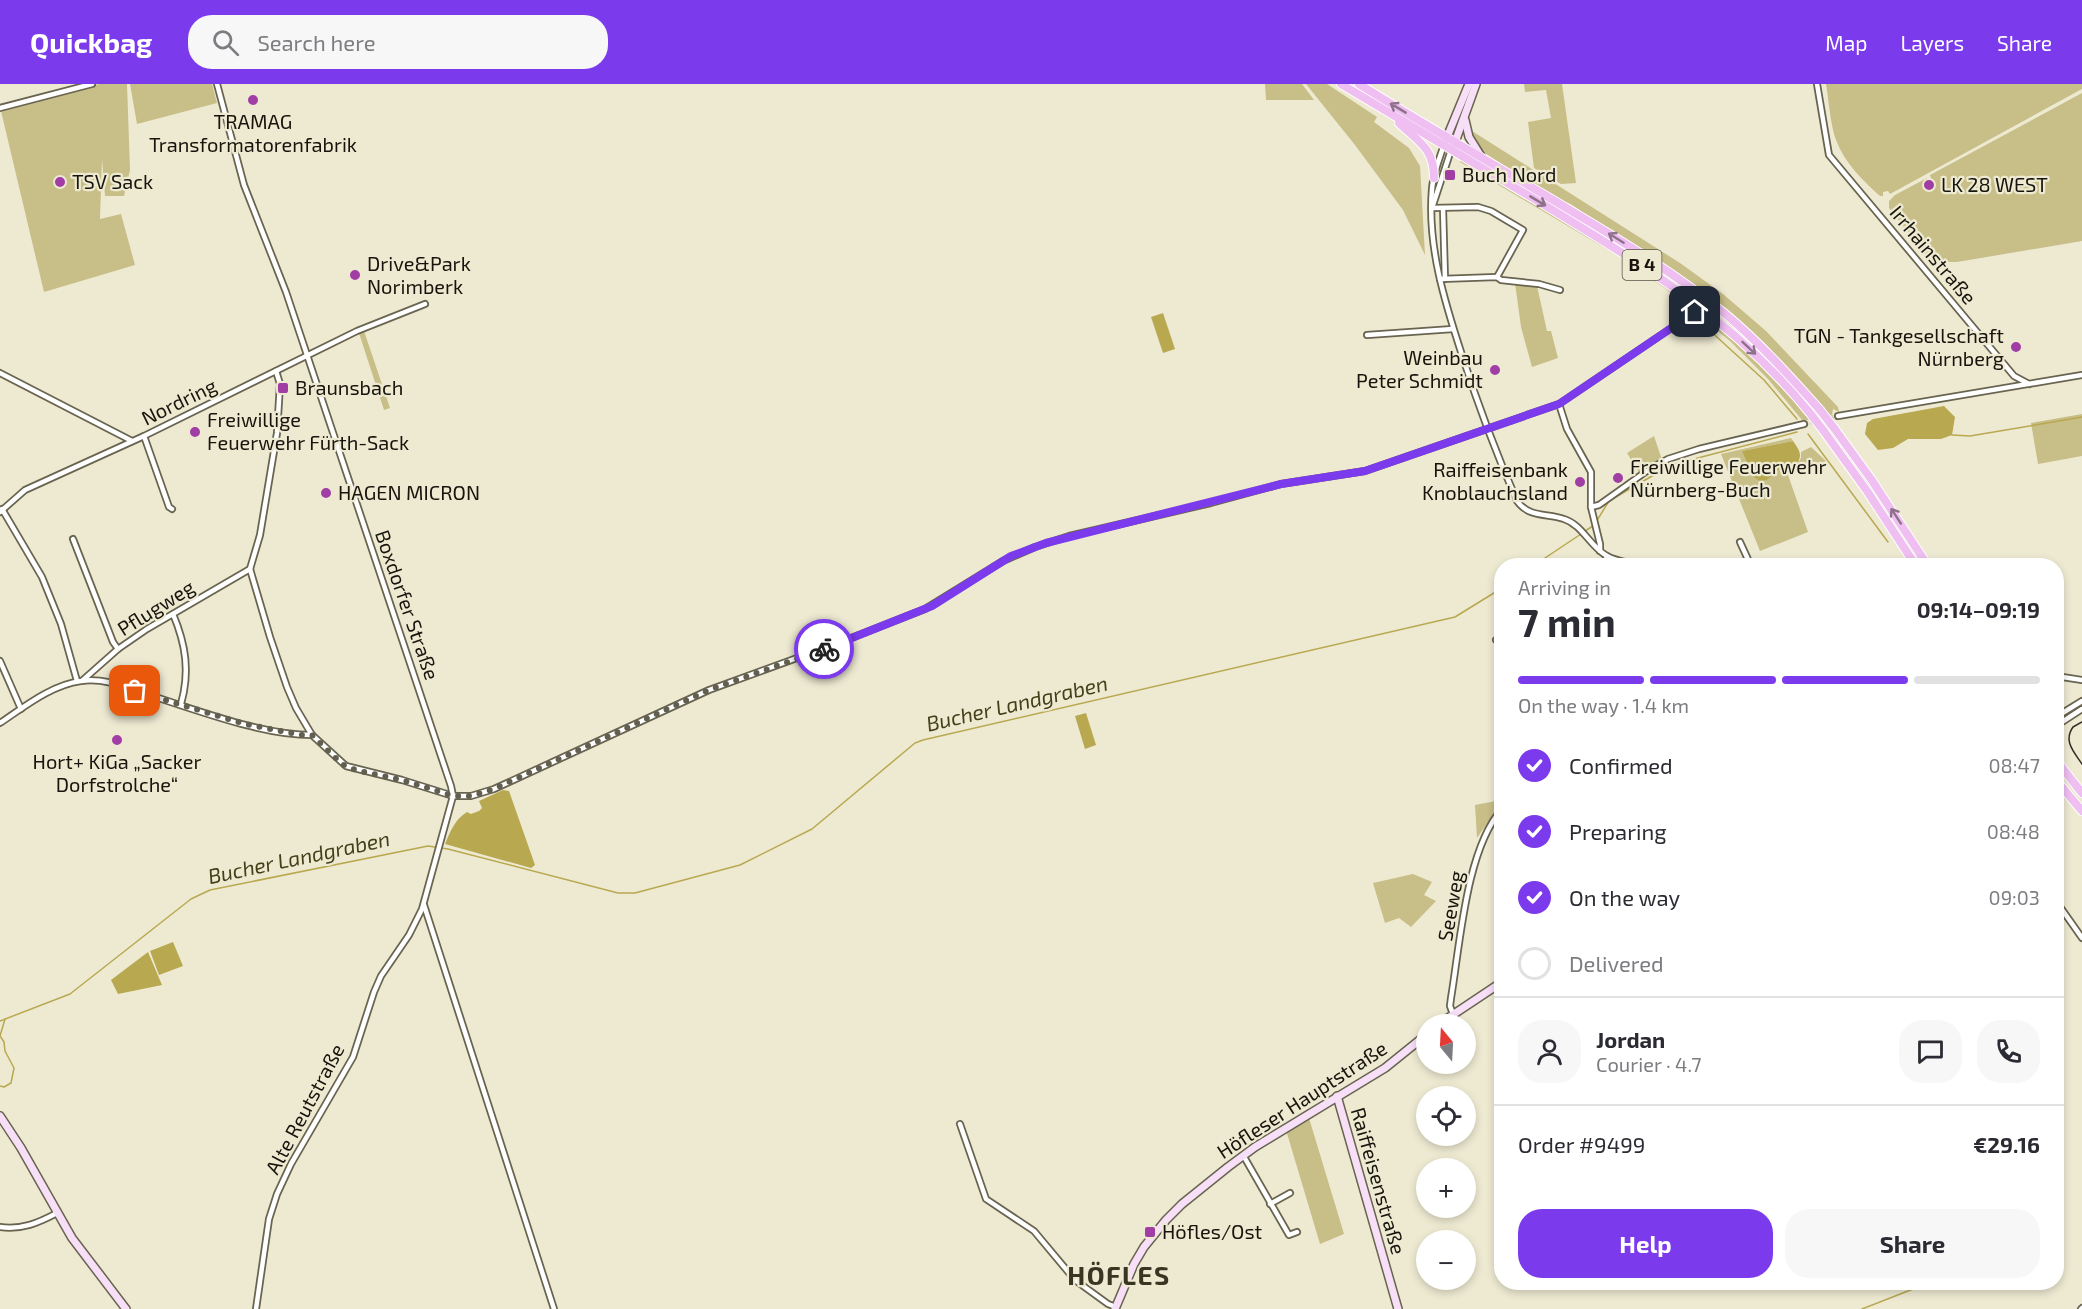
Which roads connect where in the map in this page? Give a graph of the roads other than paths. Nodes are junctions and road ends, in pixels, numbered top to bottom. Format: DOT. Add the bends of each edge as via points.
graph roads {
  1 [pos="92,84"];
  2 [pos="217,84"];
  3 [pos="1341,84"];
  4 [pos="1359,84"];
  5 [pos="1469,84"];
  6 [pos="1476,84"];
  7 [pos="1817,84"];
  8 [pos="0,108"];
  9 [pos="1390,113"];
  10 [pos="1465,118"];
  11 [pos="1455,142"];
  12 [pos="1447,144"];
  13 [pos="1482,158"];
  14 [pos="1434,178"];
  15 [pos="1432,208"];
  16 [pos="1443,208"];
  17 [pos="1497,277"];
  18 [pos="1443,279"];
  19 [pos="1560,290"];
  20 [pos="425,304"];
  21 [pos="1695,312"];
  22 [pos="1453,329"];
  23 [pos="1368,335"];
  24 [pos="307,355"];
  25 [pos="276,371"];
  26 [pos="0,373"];
  27 [pos="2082,375"];
  28 [pos="2014,376"];
  29 [pos="2029,384"];
  30 [pos="2011,387"];
  31 [pos="1559,404"];
  32 [pos="1838,416"];
  33 [pos="1804,424"];
  34 [pos="1486,428"];
  35 [pos="144,436"];
  36 [pos="132,441"];
  37 [pos="1591,507"];
  38 [pos="172,509"];
  39 [pos="1,510"];
  40 [pos="73,539"];
  41 [pos="1740,542"];
  42 [pos="1600,551"];
  43 [pos="1607,556"];
  44 [pos="1613,558"];
  45 [pos="1747,558"];
  46 [pos="1911,558"];
  47 [pos="1923,558"];
  48 [pos="250,569"];
  49 [pos="173,614"];
  50 [pos="118,649"];
  51 [pos="0,661"];
  52 [pos="2064,677"];
  53 [pos="83,680"];
  54 [pos="2082,680"];
  55 [pos="77,681"];
  56 [pos="2082,701"];
  57 [pos="181,705"];
  58 [pos="2082,708"];
  59 [pos="21,709"];
  60 [pos="2064,712"];
  61 [pos="2064,720"];
  62 [pos="0,723"];
  63 [pos="312,735"];
  64 [pos="2064,770"];
  65 [pos="2064,790"];
  66 [pos="2082,793"];
  67 [pos="453,796"];
  68 [pos="2082,811"];
  69 [pos="1494,819"];
  70 [pos="424,905"];
  71 [pos="2064,912"];
  72 [pos="2082,938"];
  73 [pos="1494,987"];
  74 [pos="1453,1014"];
  75 [pos="1416,1043"];
  76 [pos="1337,1096"];
  77 [pos="0,1116"];
  78 [pos="960,1124"];
  79 [pos="1244,1155"];
  80 [pos="1290,1193"];
  81 [pos="1270,1203"];
  82 [pos="57,1213"];
  83 [pos="0,1227"];
  84 [pos="1297,1232"];
  85 [pos="1116,1308"];
  86 [pos="126,1309"];
  87 [pos="256,1309"];
  88 [pos="554,1309"];
  89 [pos="1398,1309"];
  1 -- 8 [label="street"];
  2 -- 24 [label="street, Boxdorfer Straße" via="244,185"];
  3 -- 9 [label="main road, B 4"];
  12 -- 4 [label="main road, B 4, one-way"];
  5 -- 12 [label="street"];
  6 -- 10 [label="street"];
  7 -- 28 [label="street, Irrhainstraße" via="1829,155"];
  9 -- 12 [label="main road, B 4"];
  9 -- 14 [label="main road, B 4" via="1430,153"];
  10 -- 11 [label="street"];
  10 -- 13 [label="street" via="1469,137"];
  11 -- 12 [label="main road, B 4"];
  11 -- 13 [label="main road, B 4"];
  12 -- 14 [label="street"];
  12 -- 15 [label="street"];
  12 -- 46 [label="main road, B 4, one-way, bridge" via="1630,257 1684,294 1749,348 1823,430"];
  47 -- 13 [label="main road, B 4, one-way, bridge" via="1834,428 1768,353 1725,314 1634,249"];
  14 -- 15 [label="street"];
  15 -- 16 [label="street"];
  15 -- 18 [label="street" via="1436,256"];
  16 -- 17 [label="street" via="1478,207 1523,230"];
  16 -- 18 [label="street"];
  17 -- 18 [label="street"];
  17 -- 19 [label="street"];
  18 -- 22 [label="street"];
  20 -- 24 [label="street"];
  21 -- 31 [label="street"];
  22 -- 23 [label="street"];
  22 -- 34 [label="street"];
  24 -- 25 [label="street, Nordring"];
  24 -- 67 [label="street, Boxdorfer Straße"];
  25 -- 35 [label="street, Nordring"];
  25 -- 48 [label="street" via="280,384 277,433 260,535"];
  26 -- 36 [label="street, Nordring"];
  27 -- 29 [label="street"];
  28 -- 29 [label="street, Irrhainstraße"];
  28 -- 30 [label="street"];
  29 -- 30 [label="street"];
  30 -- 32 [label="street"];
  31 -- 34 [label="street"];
  31 -- 37 [label="street" via="1567,429 1591,472"];
  33 -- 37 [label="street" via="1668,459"];
  34 -- 42 [label="street" via="1521,506 1533,513 1565,519"];
  34 -- 67 [label="street" via="1365,471 1281,484 1040,545 1003,561 919,612 709,690 494,789 471,796"];
  35 -- 36 [label="street, Nordring"];
  35 -- 38 [label="street"];
  36 -- 39 [label="street" via="25,490"];
  37 -- 42 [label="street"];
  39 -- 55 [label="street" via="46,585"];
  40 -- 50 [label="street"];
  41 -- 45 [label="street"];
  42 -- 43 [label="street"];
  43 -- 44 [label="street"];
  48 -- 49 [label="street, Pflugweg"];
  48 -- 63 [label="street" via="287,687"];
  49 -- 50 [label="street, Pflugweg"];
  49 -- 57 [label="street" via="186,659"];
  50 -- 53 [label="street, Pflugweg"];
  51 -- 59 [label="street"];
  52 -- 54 [label="street"];
  53 -- 55 [label="street"];
  53 -- 57 [label="street" via="109,682"];
  55 -- 59 [label="street" via="45,693"];
  56 -- 60 [label="street"];
  57 -- 63 [label="street" via="245,724"];
  58 -- 61 [label="street"];
  59 -- 62 [label="street"];
  63 -- 67 [label="street" via="345,766"];
  64 -- 66 [label="main road"];
  65 -- 68 [label="main road"];
  67 -- 70 [label="street, Alte Reutstraße"];
  69 -- 74 [label="street, Seeweg" via="1474,864 1450,998"];
  70 -- 87 [label="street, Alte Reutstraße" via="381,976 353,1057 277,1194 269,1219"];
  70 -- 88 [label="street"];
  71 -- 72 [label="street"];
  73 -- 74 [label="street"];
  75 -- 76 [label="street, Höfleser Hauptstraße"];
  76 -- 79 [label="street, Höfleser Hauptstraße"];
  76 -- 89 [label="street, Raiffeisenstraße"];
  77 -- 82 [label="street"];
  78 -- 85 [label="street" via="986,1199 1034,1231 1075,1280"];
  79 -- 81 [label="street"];
  79 -- 85 [label="street, Höfleser Hauptstraße" via="1159,1227 1134,1264"];
  80 -- 81 [label="street"];
  81 -- 84 [label="street" via="1289,1235"];
  82 -- 83 [label="street" via="33,1225"];
  82 -- 86 [label="street"];
}
